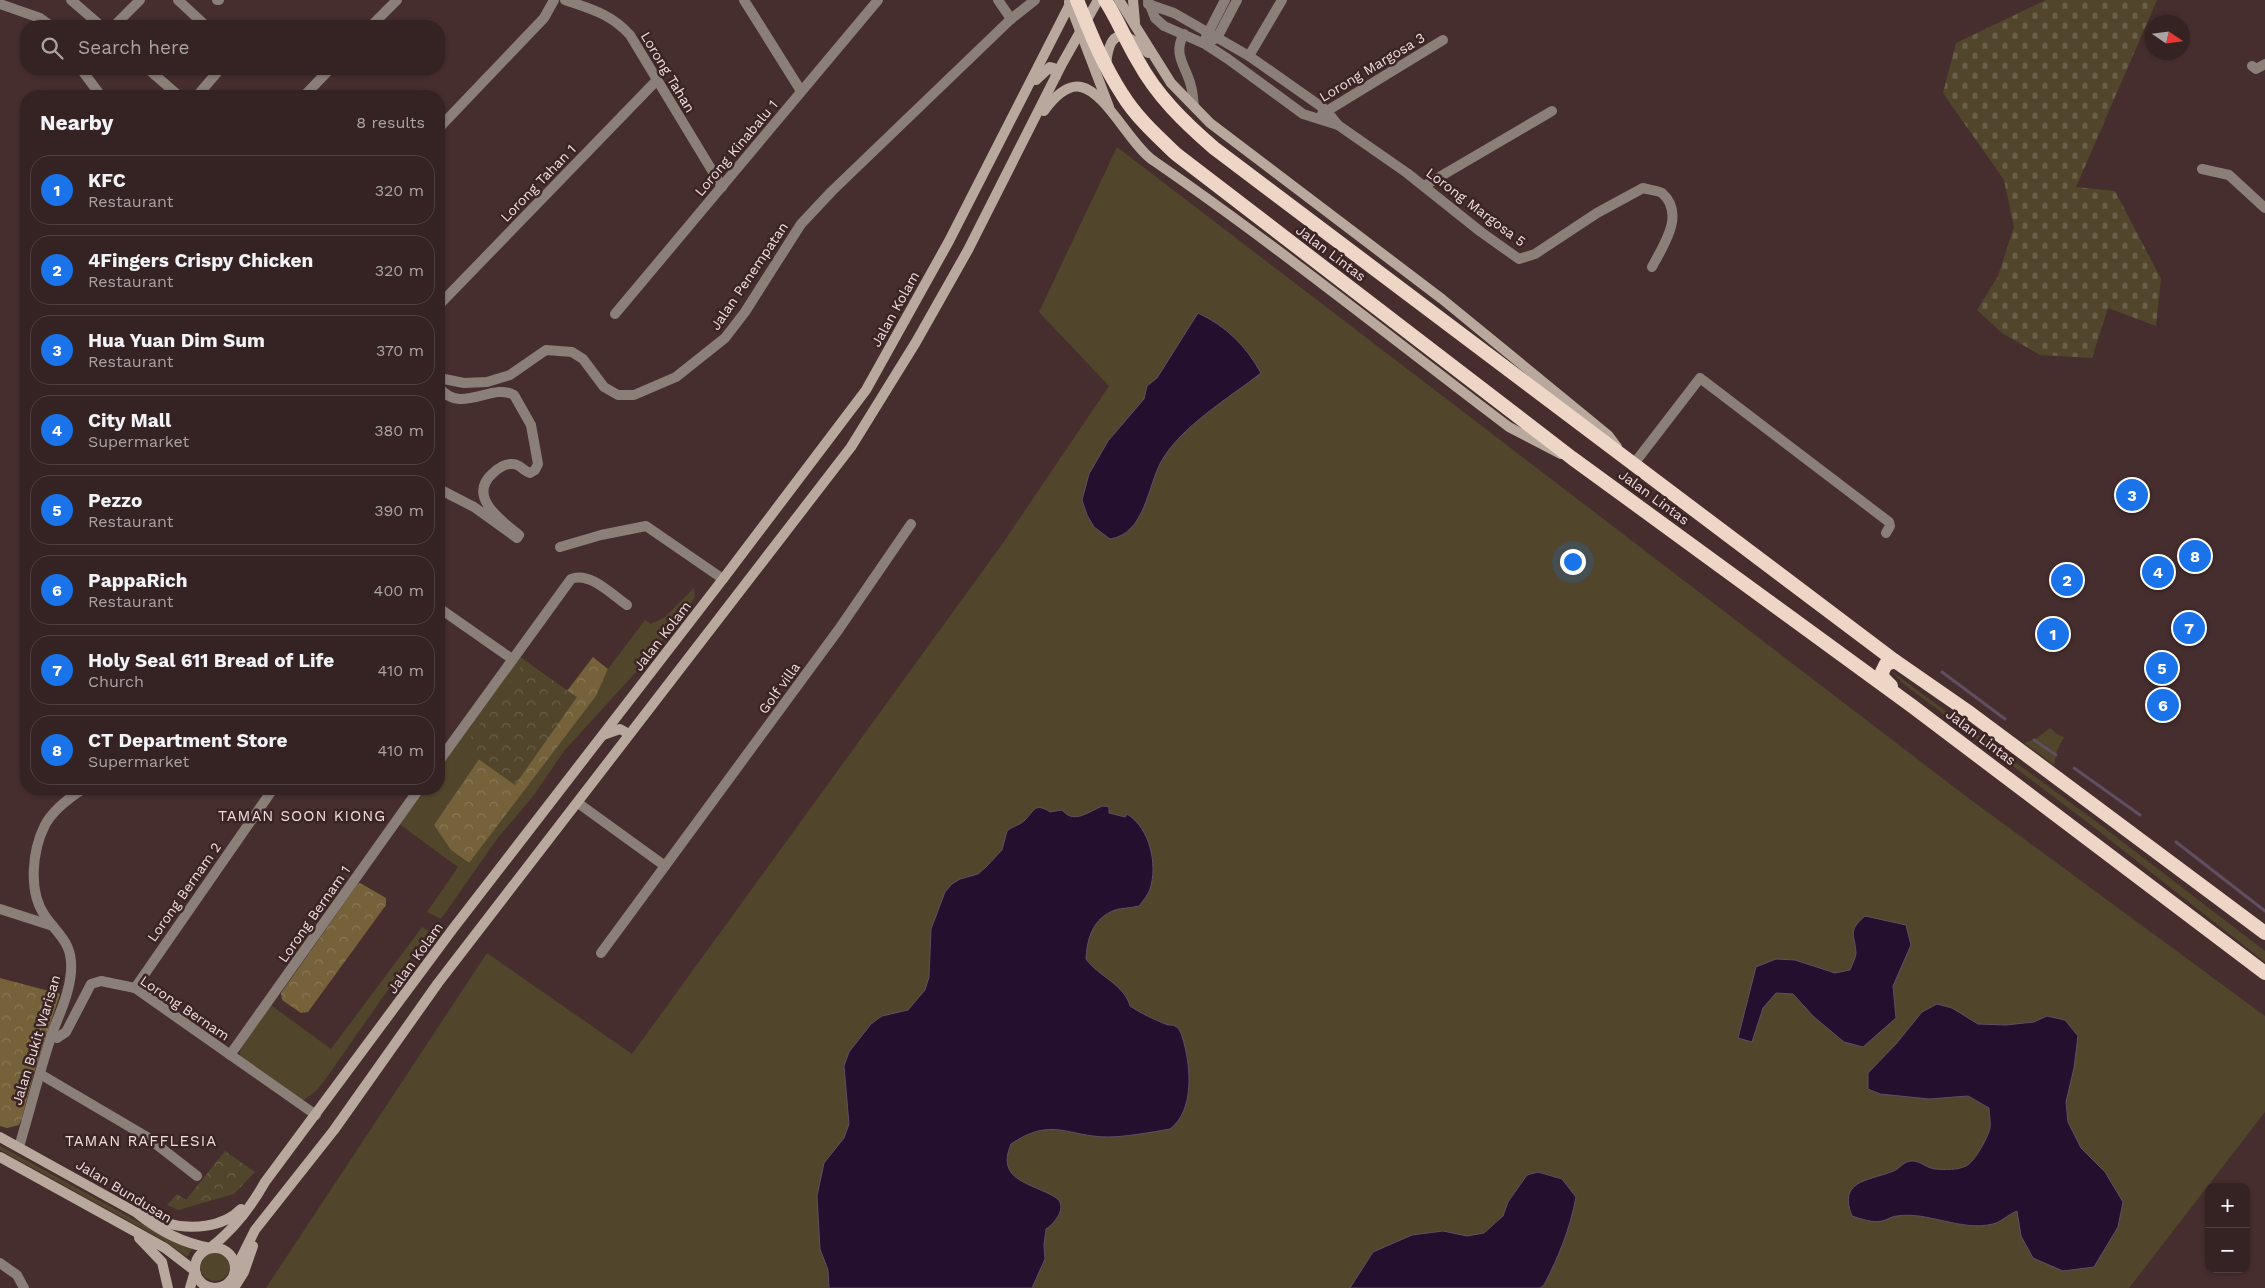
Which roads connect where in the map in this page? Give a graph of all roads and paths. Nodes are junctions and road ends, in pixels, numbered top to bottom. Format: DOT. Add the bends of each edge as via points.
graph roads {
  1 [pos="71,0"];
  2 [pos="140,0"];
  3 [pos="178,0"];
  4 [pos="397,0"];
  5 [pos="554,0"];
  6 [pos="565,0"];
  7 [pos="744,0"];
  8 [pos="998,0"];
  9 [pos="1035,0"];
  10 [pos="1098,0"];
  11 [pos="1106,0"];
  12 [pos="1119,0"];
  13 [pos="1133,0"];
  14 [pos="1225,0"];
  15 [pos="1237,0"];
  16 [pos="1282,0"];
  17 [pos="1072,1"];
  18 [pos="873,2"];
  19 [pos="1148,2"];
  20 [pos="0,4"];
  21 [pos="1011,19"];
  22 [pos="42,20"];
  23 [pos="94,20"];
  24 [pos="120,20"];
  25 [pos="200,20"];
  26 [pos="377,20"];
  27 [pos="1135,23"];
  28 [pos="1080,31"];
  29 [pos="1207,32"];
  30 [pos="1184,34"];
  31 [pos="1217,38"];
  32 [pos="1443,40"];
  33 [pos="1205,44"];
  34 [pos="1249,56"];
  35 [pos="1159,64"];
  36 [pos="2265,64"];
  37 [pos="2252,66"];
  38 [pos="85,75"];
  39 [pos="155,75"];
  40 [pos="215,75"];
  41 [pos="324,75"];
  42 [pos="1056,76"];
  43 [pos="657,80"];
  44 [pos="1104,89"];
  45 [pos="97,90"];
  46 [pos="172,90"];
  47 [pos="202,90"];
  48 [pos="310,90"];
  49 [pos="801,92"];
  50 [pos="1024,94"];
  51 [pos="1194,106"];
  52 [pos="1110,108"];
  53 [pos="1326,110"];
  54 [pos="1552,111"];
  55 [pos="1316,120"];
  56 [pos="445,122"];
  57 [pos="1338,126"];
  58 [pos="1029,132"];
  59 [pos="2202,169"];
  60 [pos="1424,186"];
  61 [pos="722,187"];
  62 [pos="2265,208"];
  63 [pos="1652,267"];
  64 [pos="445,299"];
  65 [pos="615,314"];
  66 [pos="445,379"];
  67 [pos="445,394"];
  68 [pos="1572,458"];
  69 [pos="1631,463"];
  70 [pos="445,492"];
  71 [pos="911,524"];
  72 [pos="1886,534"];
  73 [pos="560,547"];
  74 [pos="723,579"];
  75 [pos="627,605"];
  76 [pos="445,612"];
  77 [pos="512,659"];
  78 [pos="1895,661"];
  79 [pos="1912,706"];
  80 [pos="629,734"];
  81 [pos="602,735"];
  82 [pos="445,753"];
  83 [pos="75,795"];
  84 [pos="269,795"];
  85 [pos="415,795"];
  86 [pos="578,803"];
  87 [pos="665,866"];
  88 [pos="0,909"];
  89 [pos="54,926"];
  90 [pos="2265,933"];
  91 [pos="601,953"];
  92 [pos="2265,973"];
  93 [pos="135,988"];
  94 [pos="51,1036"];
  95 [pos="230,1054"];
  96 [pos="40,1074"];
  97 [pos="316,1115"];
  98 [pos="0,1137"];
  99 [pos="20,1147"];
  100 [pos="0,1157"];
  101 [pos="197,1176"];
  102 [pos="265,1182"];
  103 [pos="137,1213"];
  104 [pos="265,1218"];
  105 [pos="123,1224"];
  106 [pos="210,1248"];
  107 [pos="0,1263"];
  108 [pos="235,1270"];
  109 [pos="195,1271"];
  110 [pos="221,1287"];
  111 [pos="24,1288"];
  112 [pos="168,1288"];
  113 [pos="190,1288"];
  114 [pos="234,1288"];
  1 -- 23 [label="street"];
  2 -- 24 [label="street"];
  3 -- 25 [label="street"];
  4 -- 26 [label="street"];
  5 -- 56 [label="street" via="544,18"];
  6 -- 43 [label="street, Lorong Tahan" via="609,16 620,24"];
  7 -- 49 [label="street"];
  8 -- 21 [label="street"];
  9 -- 21 [label="street, Jalan Penempatan"];
  10 -- 28 [label="main road"];
  11 -- 69 [label="highway, Jalan Lintas" via="1139,64 1172,110 1191,129"];
  12 -- 27 [label="main road"];
  13 -- 27 [label="main road"];
  14 -- 29 [label="street"];
  15 -- 31 [label="street"];
  16 -- 34 [label="street"];
  17 -- 28 [label="main road"];
  17 -- 50 [label="main road, Jalan Kolam"];
  17 -- 68 [label="highway, Jalan Lintas" via="1122,96 1176,154"];
  18 -- 49 [label="street, Lorong Kinabalu 1"];
  19 -- 29 [label="street, Lorong Margosa 5"];
  19 -- 30 [label="street, Lorong Margosa 5" via="1155,18 1164,26"];
  20 -- 22 [label="street"];
  21 -- 66 [label="street, Jalan Penempatan" via="832,190 801,224 725,338 676,377 634,395 618,395 604,387 583,359 572,352 546,350 510,375 487,382 464,383"];
  27 -- 35 [label="main road"];
  28 -- 42 [label="main road"];
  28 -- 44 [label="main road"];
  29 -- 31 [label="street, Lorong Margosa 5"];
  29 -- 33 [label="street"];
  30 -- 33 [label="street, Lorong Margosa 5"];
  30 -- 51 [label="street" via="1178,55 1188,78"];
  31 -- 33 [label="street"];
  31 -- 34 [label="street, Lorong Margosa 5"];
  32 -- 53 [label="street, Lorong Margosa 3"];
  33 -- 55 [label="street, Lorong Margosa 5" via="1276,96"];
  34 -- 53 [label="street, Lorong Margosa 5"];
  35 -- 44 [label="main road" via="1132,38 1116,38 1109,47"];
  35 -- 51 [label="main road, Jalan Lintas"];
  36 -- 37 [label="street" via="2256,69"];
  38 -- 45 [label="street"];
  39 -- 46 [label="street"];
  40 -- 47 [label="street"];
  41 -- 48 [label="street"];
  42 -- 50 [label="main road" via="1054,68 1050,67"];
  42 -- 58 [label="main road"];
  43 -- 61 [label="street, Lorong Tahan"];
  43 -- 64 [label="street, Lorong Tahan 1"];
  44 -- 52 [label="main road"];
  49 -- 61 [label="street, Lorong Kinabalu 1"];
  50 -- 74 [label="main road, Jalan Kolam" via="950,241 866,390"];
  51 -- 69 [label="main road, Jalan Lintas" via="1210,123 1494,340 1608,435"];
  52 -- 58 [label="main road" via="1091,92 1080,87 1071,88 1051,101"];
  52 -- 68 [label="main road" via="1150,158 1508,427"];
  53 -- 55 [label="street, Lorong Margosa 3"];
  53 -- 57 [label="street, Lorong Margosa 5"];
  54 -- 60 [label="street"];
  55 -- 57 [label="street, Lorong Margosa 5"];
  57 -- 60 [label="street, Lorong Margosa 5"];
  58 -- 80 [label="main road" via="963,259 860,433"];
  59 -- 62 [label="street" via="2230,175"];
  60 -- 63 [label="street, Lorong Margosa 5" via="1519,259 1535,254 1597,213 1643,188 1661,192 1672,207 1672,229"];
  61 -- 65 [label="street, Lorong Kinabalu 1"];
  67 -- 70 [label="street" via="458,399 501,392 514,395 532,426 538,464 530,472 515,464 507,464 485,481 482,492 486,504 519,535 517,538 474,507"];
  68 -- 79 [label="highway, Jalan Lintas"];
  69 -- 72 [label="street" via="1700,378 1889,522"];
  69 -- 78 [label="highway, Jalan Lintas"];
  71 -- 87 [label="street, Golf villa" via="839,629"];
  73 -- 74 [label="street" via="646,526"];
  74 -- 81 [label="main road, Jalan Kolam"];
  75 -- 77 [label="street" via="590,579 579,576 571,579"];
  76 -- 77 [label="street"];
  77 -- 82 [label="street"];
  78 -- 79 [label="highway" via="1886,664 1882,672 1884,678"];
  78 -- 90 [label="highway, Jalan Lintas" via="1970,713"];
  79 -- 92 [label="highway, Jalan Lintas"];
  80 -- 81 [label="main road" via="620,729"];
  80 -- 86 [label="main road"];
  81 -- 97 [label="main road, Jalan Kolam" via="452,930"];
  83 -- 89 [label="street, Jalan Bukit Warisan" via="57,809 45,824 35,860 34,882 38,903"];
  84 -- 93 [label="street, Lorong Bernam 2"];
  85 -- 95 [label="street, Lorong Bernam 1"];
  86 -- 87 [label="street"];
  86 -- 104 [label="main road" via="438,983 334,1130"];
  87 -- 91 [label="street, Golf villa"];
  88 -- 89 [label="street"];
  89 -- 94 [label="street, Jalan Bukit Warisan" via="70,951 71,972 67,995"];
  93 -- 94 [label="street, Lorong Bernam" via="101,981 91,984 66,1032 57,1038"];
  93 -- 95 [label="street, Lorong Bernam"];
  94 -- 96 [label="street, Jalan Bukit Warisan"];
  95 -- 97 [label="street, Lorong Bernam"];
  96 -- 99 [label="street, Jalan Bukit Warisan"];
  96 -- 101 [label="street" via="147,1137"];
  97 -- 102 [label="main road, Jalan Kolam"];
  98 -- 99 [label="main road, Jalan Bundusan"];
  99 -- 103 [label="main road, Jalan Bundusan"];
  100 -- 105 [label="main road, Jalan Bundusan"];
  102 -- 103 [label="main road" via="238,1212 208,1226 174,1224"];
  102 -- 106 [label="main road, Jalan Kolam" via="253,1203"];
  103 -- 106 [label="main road, Jalan Bundusan" via="165,1233"];
  104 -- 108 [label="main road" via="255,1230"];
  104 -- 114 [label="main road" via="244,1272"];
  105 -- 109 [label="main road, Jalan Bundusan" via="166,1248"];
  105 -- 112 [label="main road" via="157,1255 165,1271"];
  106 -- 108 [label="main road" via="226,1250 234,1259"];
  106 -- 109 [label="main road" via="200,1254"];
  107 -- 111 [label="street" via="17,1275"];
  108 -- 110 [label="main road" via="231,1280"];
  109 -- 110 [label="main road" via="204,1285"];
  109 -- 113 [label="main road"];
}
